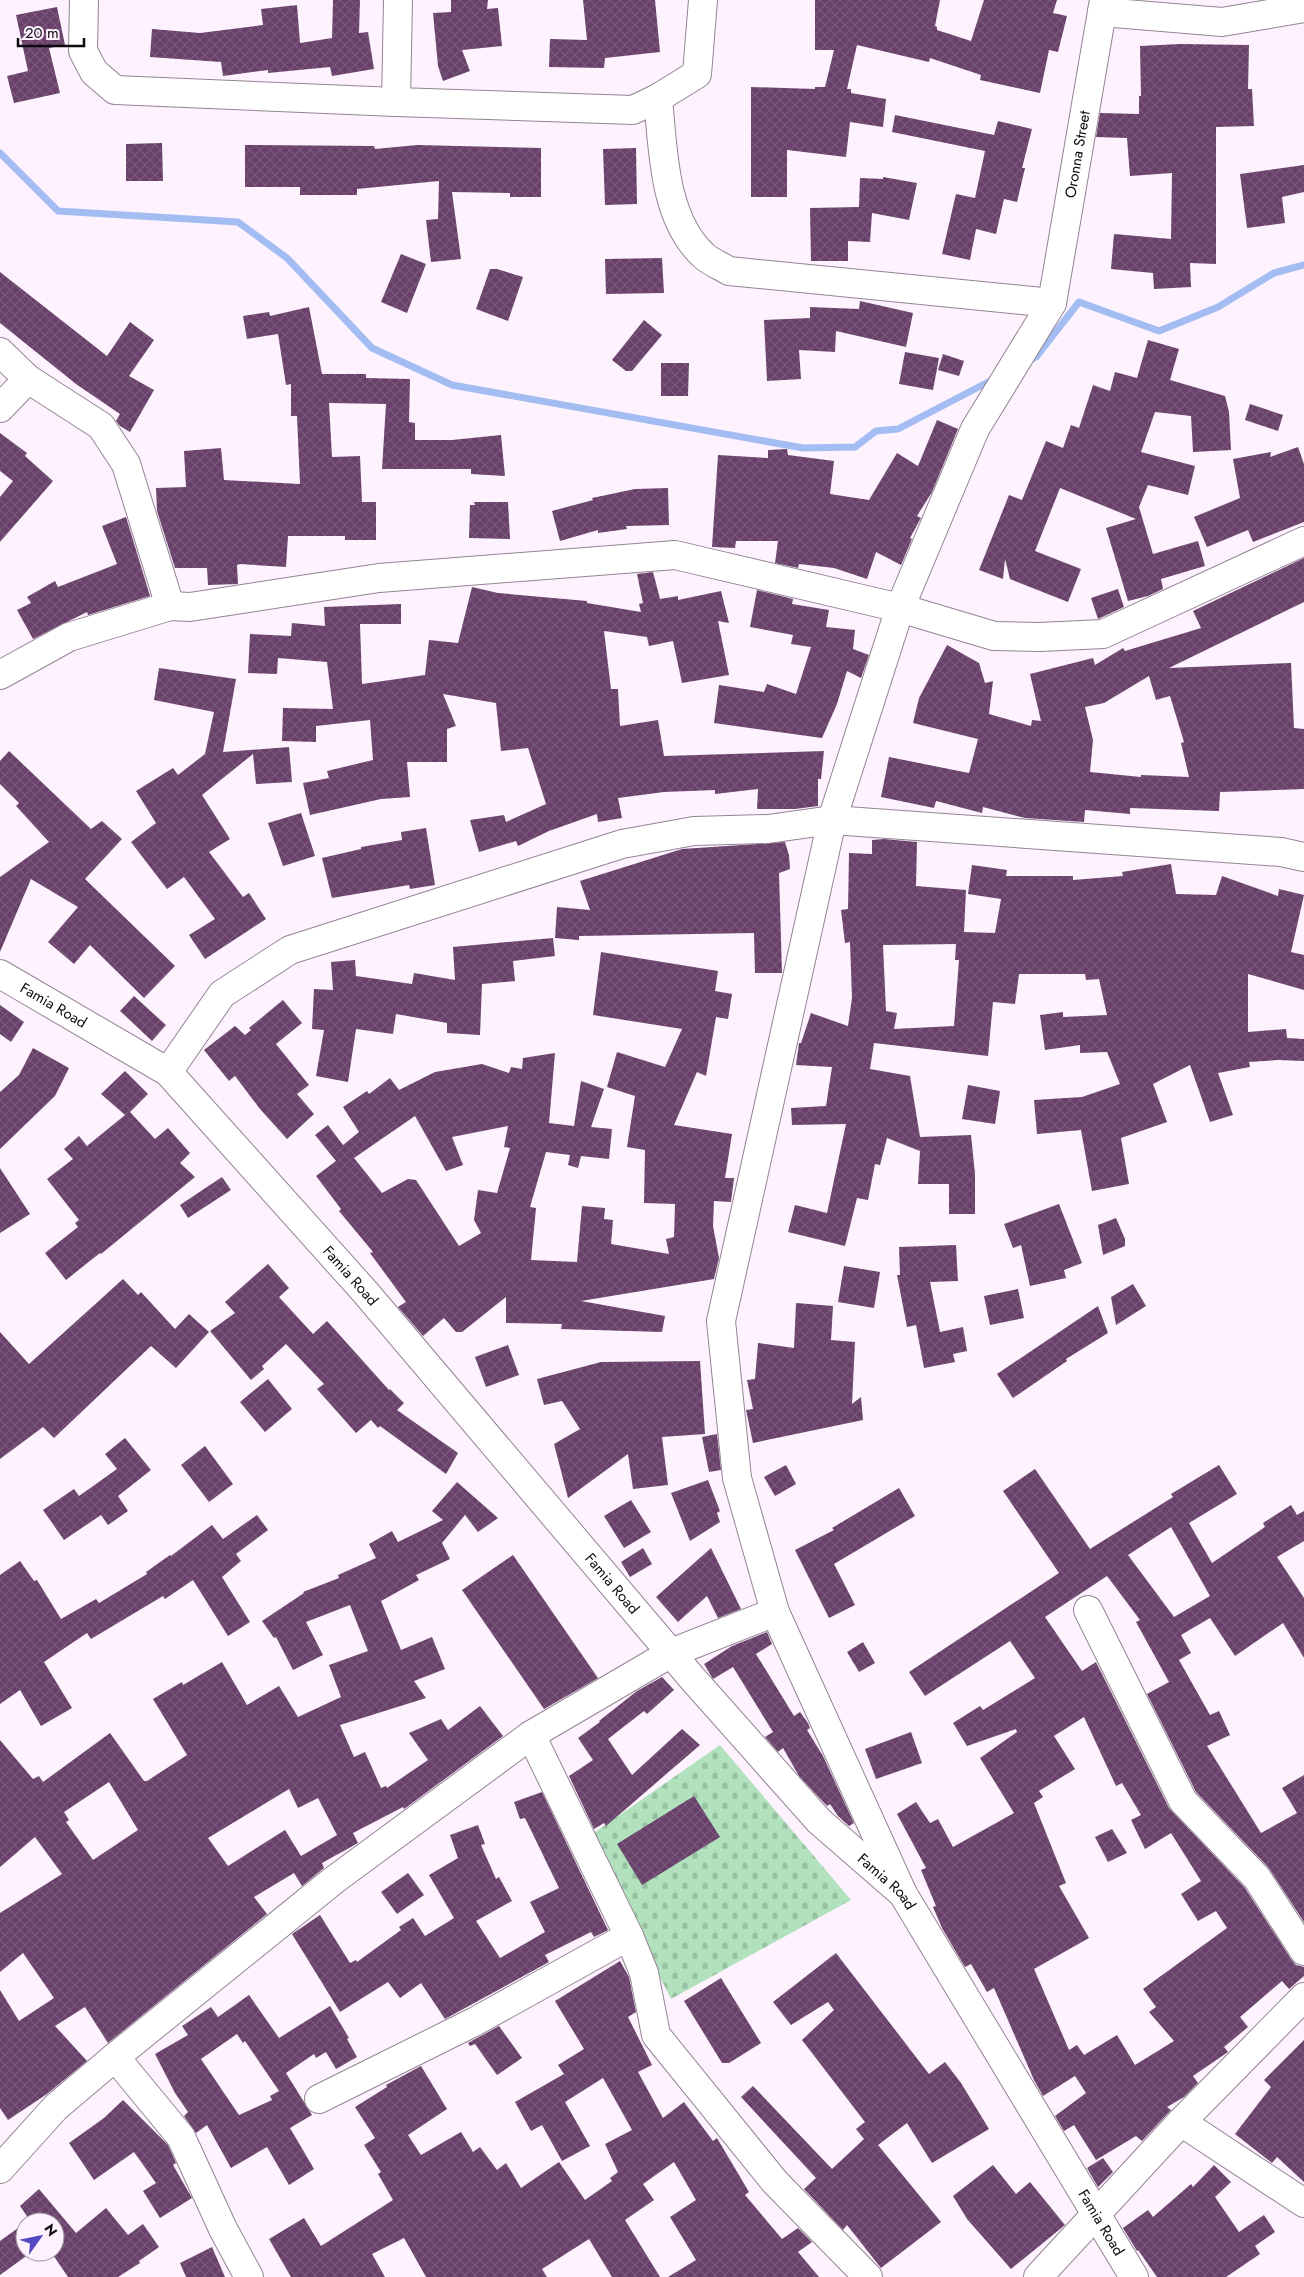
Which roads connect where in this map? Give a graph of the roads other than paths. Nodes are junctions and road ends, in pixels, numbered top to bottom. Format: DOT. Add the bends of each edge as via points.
graph roads {
  1 [pos="84,0"];
  2 [pos="398,0"];
  3 [pos="703,0"];
  4 [pos="1103,6"];
  5 [pos="1304,8"];
  6 [pos="658,98"];
  7 [pos="396,102"];
  8 [pos="1051,306"];
  9 [pos="0,352"];
  10 [pos="28,380"];
  11 [pos="0,408"];
  12 [pos="1304,541"];
  13 [pos="170,606"];
  14 [pos="900,608"];
  15 [pos="0,674"];
  16 [pos="832,820"];
  17 [pos="1304,857"];
  18 [pos="0,974"];
  19 [pos="168,1072"];
  20 [pos="1088,1610"];
  21 [pos="775,1612"];
  22 [pos="671,1653"];
  23 [pos="531,1735"];
  24 [pos="903,1894"];
  25 [pos="629,1936"];
  26 [pos="1304,1951"];
  27 [pos="1304,1997"];
  28 [pos="115,2056"];
  29 [pos="319,2099"];
  30 [pos="1181,2122"];
  31 [pos="0,2169"];
  32 [pos="1304,2203"];
  33 [pos="1095,2214"];
  34 [pos="249,2277"];
  35 [pos="868,2277"];
  36 [pos="1038,2277"];
  37 [pos="1134,2277"];
  1 -- 7 [label="street" via="83,51 94,72 114,90"];
  2 -- 7 [label="street"];
  3 -- 6 [label="street" via="697,74"];
  4 -- 5 [label="street" via="1222,22"];
  4 -- 8 [label="street, Oronna Street"];
  6 -- 7 [label="street" via="632,110"];
  6 -- 8 [label="street" via="667,189 684,230 702,255 729,272"];
  8 -- 14 [label="street" via="975,429"];
  9 -- 10 [label="street"];
  10 -- 11 [label="street"];
  10 -- 13 [label="street" via="101,426 126,464"];
  12 -- 14 [label="street" via="1103,634 1040,638 994,636"];
  13 -- 14 [label="street" via="190,607 379,578 675,555"];
  13 -- 15 [label="street" via="69,637"];
  14 -- 16 [label="street"];
  16 -- 17 [label="street" via="1281,852"];
  16 -- 19 [label="street" via="768,829 694,831 622,844 290,950 222,994"];
  16 -- 21 [label="street" via="721,1321 737,1478"];
  18 -- 19 [label="street, Famia Road"];
  19 -- 22 [label="street, Famia Road" via="366,1293"];
  20 -- 26 [label="street" via="1183,1802 1257,1878"];
  21 -- 22 [label="street"];
  21 -- 24 [label="street"];
  22 -- 23 [label="street"];
  22 -- 24 [label="street, Famia Road" via="819,1821"];
  23 -- 25 [label="street"];
  23 -- 28 [label="street" via="334,1880"];
  24 -- 33 [label="street, Famia Road"];
  25 -- 29 [label="street" via="474,2022"];
  25 -- 35 [label="street" via="644,1973 656,2034 775,2182"];
  27 -- 30 [label="street"];
  28 -- 31 [label="street" via="56,2107"];
  28 -- 34 [label="street" via="181,2137"];
  30 -- 32 [label="street"];
  30 -- 33 [label="street"];
  33 -- 36 [label="street"];
  33 -- 37 [label="street, Famia Road"];
}
